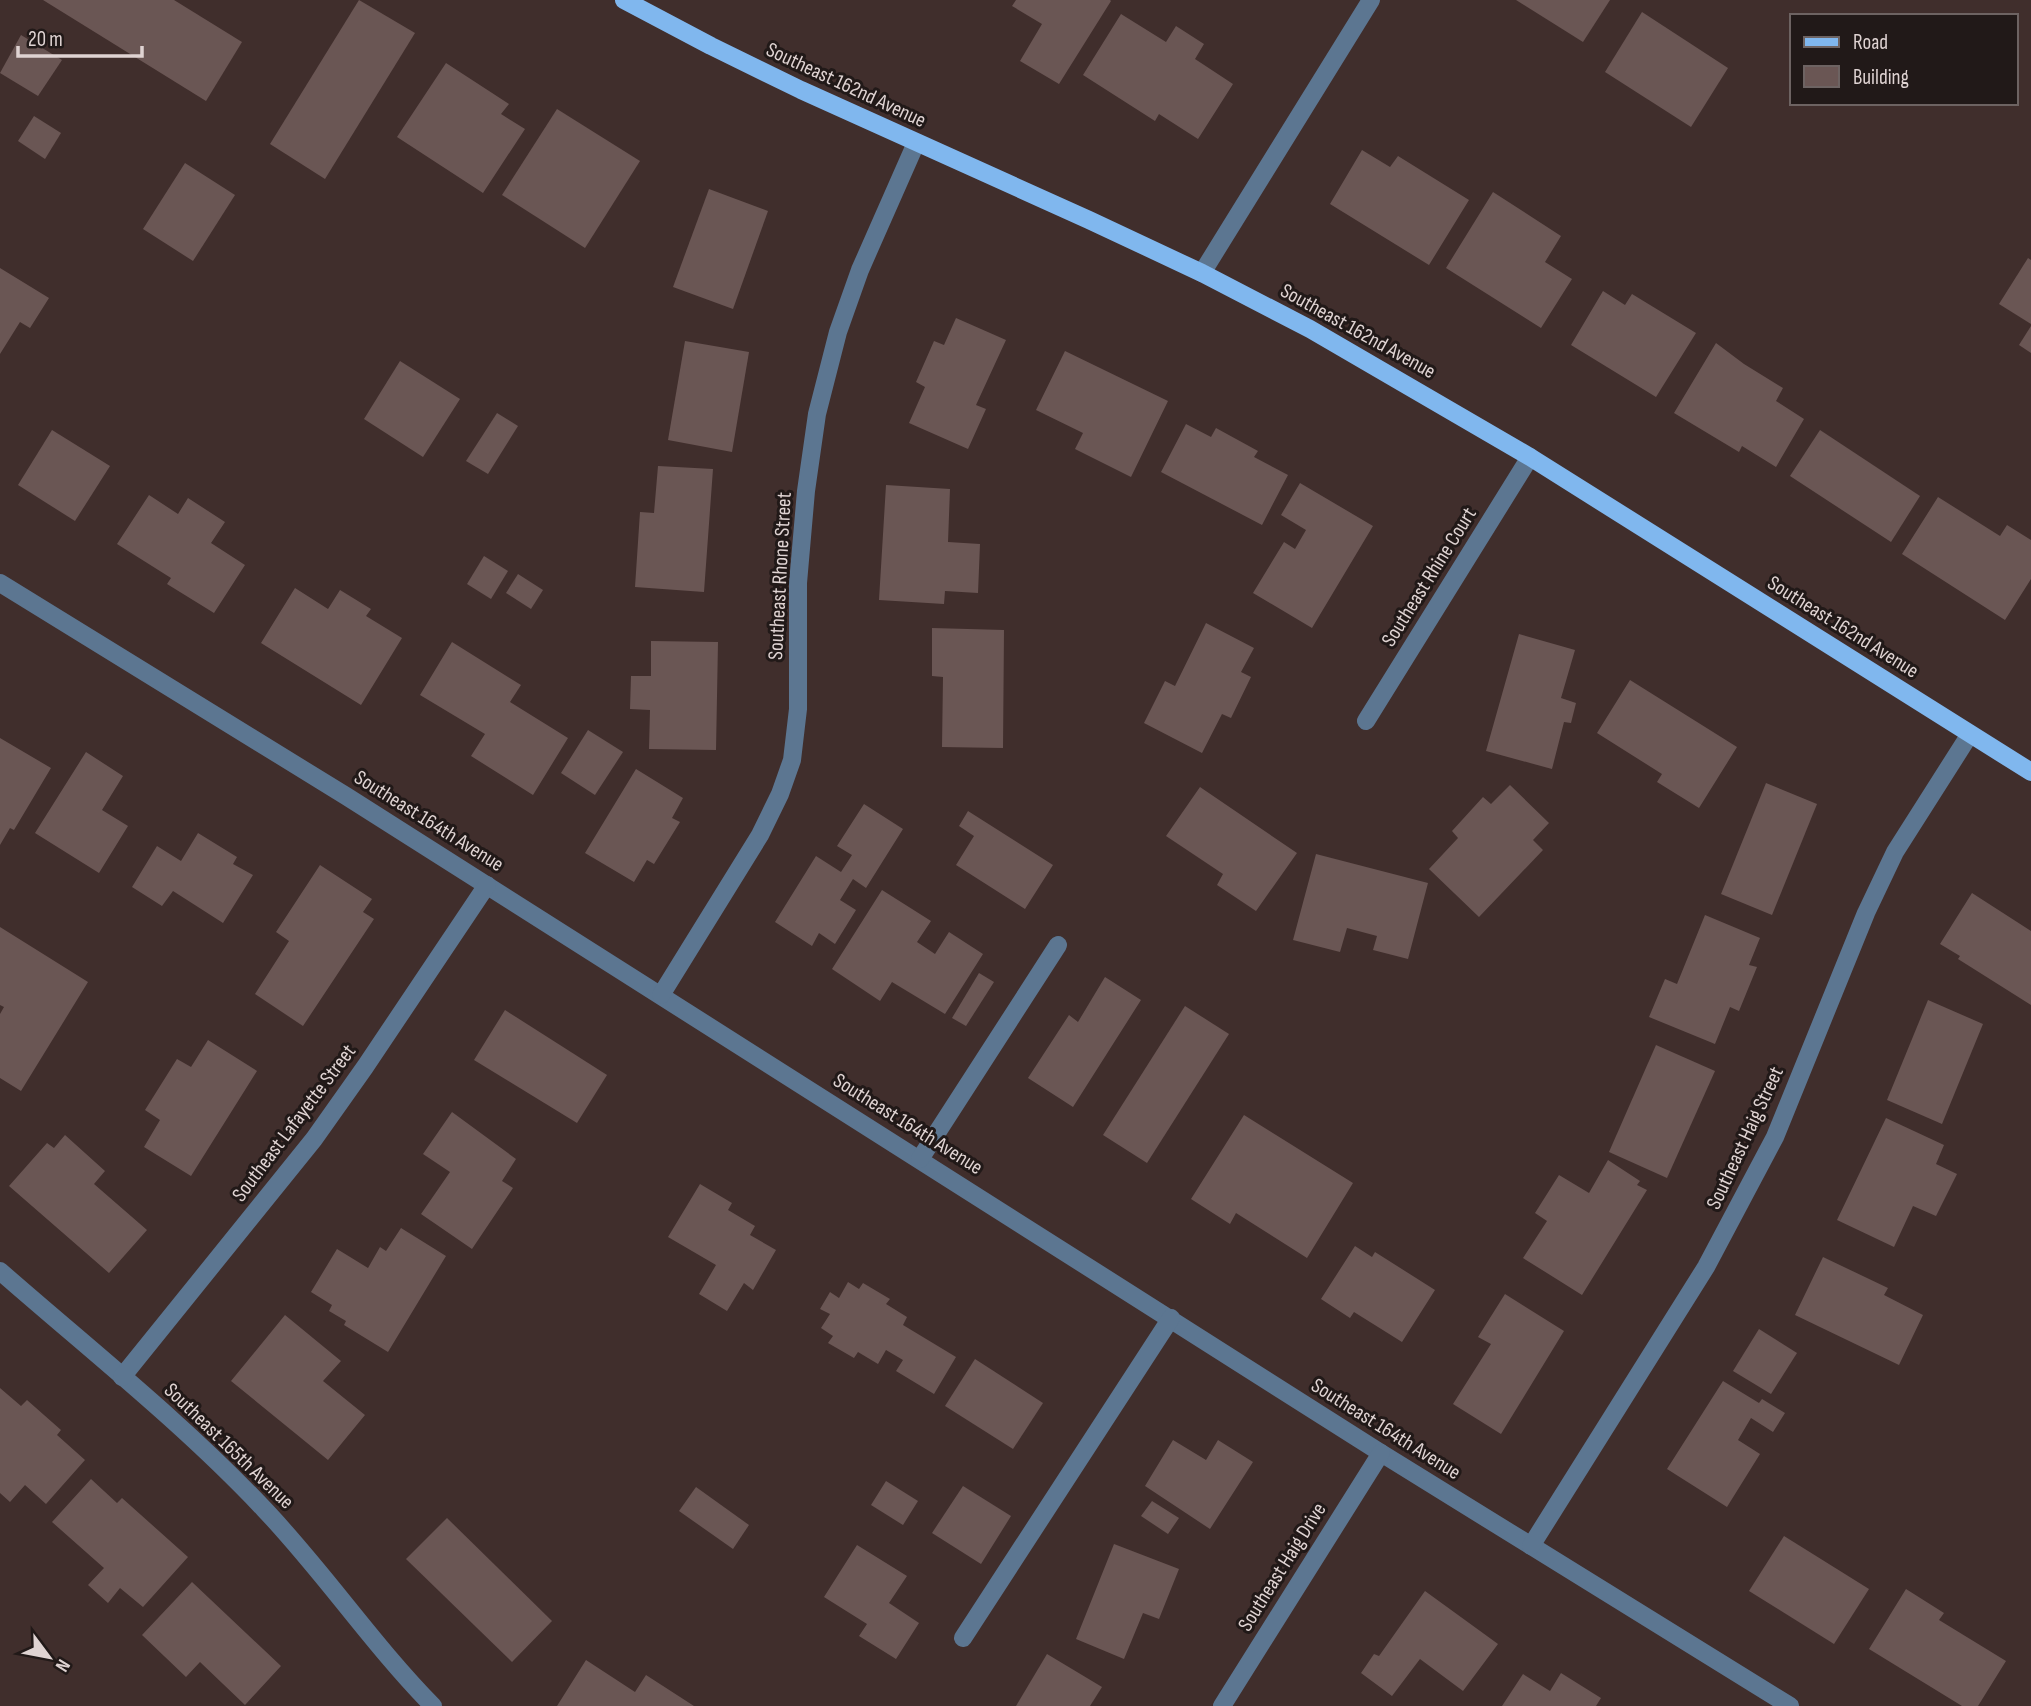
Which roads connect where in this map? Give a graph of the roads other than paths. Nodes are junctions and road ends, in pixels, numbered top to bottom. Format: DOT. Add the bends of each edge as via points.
graph roads {
  1 [pos="624,0"];
  2 [pos="1371,0"];
  3 [pos="916,143"];
  4 [pos="1202,273"];
  5 [pos="1530,457"];
  6 [pos="0,583"];
  7 [pos="1366,721"];
  8 [pos="1970,734"];
  9 [pos="2031,772"];
  10 [pos="487,885"];
  11 [pos="1058,945"];
  12 [pos="661,995"];
  13 [pos="920,1159"];
  14 [pos="0,1271"];
  15 [pos="1171,1318"];
  16 [pos="122,1377"];
  17 [pos="1381,1453"];
  18 [pos="1531,1546"];
  19 [pos="963,1637"];
  20 [pos="433,1706"];
  21 [pos="1222,1706"];
  22 [pos="1790,1706"];
  1 -- 3 [label="main road, Southeast 162nd Avenue" via="722,52"];
  2 -- 4 [label="street"];
  3 -- 4 [label="main road, Southeast 162nd Avenue"];
  3 -- 12 [label="street, Southeast Rhone Street" via="860,271 838,332 817,414 798,583 798,709 792,760 760,835"];
  4 -- 5 [label="main road, Southeast 162nd Avenue" via="1310,329"];
  5 -- 7 [label="street, Southeast Rhine Court"];
  5 -- 8 [label="main road, Southeast 162nd Avenue"];
  6 -- 10 [label="street, Southeast 164th Avenue"];
  8 -- 9 [label="main road, Southeast 162nd Avenue"];
  8 -- 18 [label="street, Southeast Haig Street" via="1895,852 1775,1137 1733,1220"];
  10 -- 12 [label="street, Southeast 164th Avenue"];
  10 -- 16 [label="street, Southeast Lafayette Street" via="314,1139"];
  11 -- 13 [label="street"];
  12 -- 13 [label="street, Southeast 164th Avenue"];
  13 -- 15 [label="street, Southeast 164th Avenue"];
  14 -- 16 [label="street, Southeast 165th Avenue"];
  15 -- 17 [label="street, Southeast 164th Avenue"];
  15 -- 19 [label="street"];
  16 -- 20 [label="street, Southeast 165th Avenue" via="266,1510 394,1667"];
  17 -- 18 [label="street, Southeast 164th Avenue"];
  17 -- 21 [label="street, Southeast Haig Drive"];
  18 -- 22 [label="street, Southeast 164th Avenue"];
}
